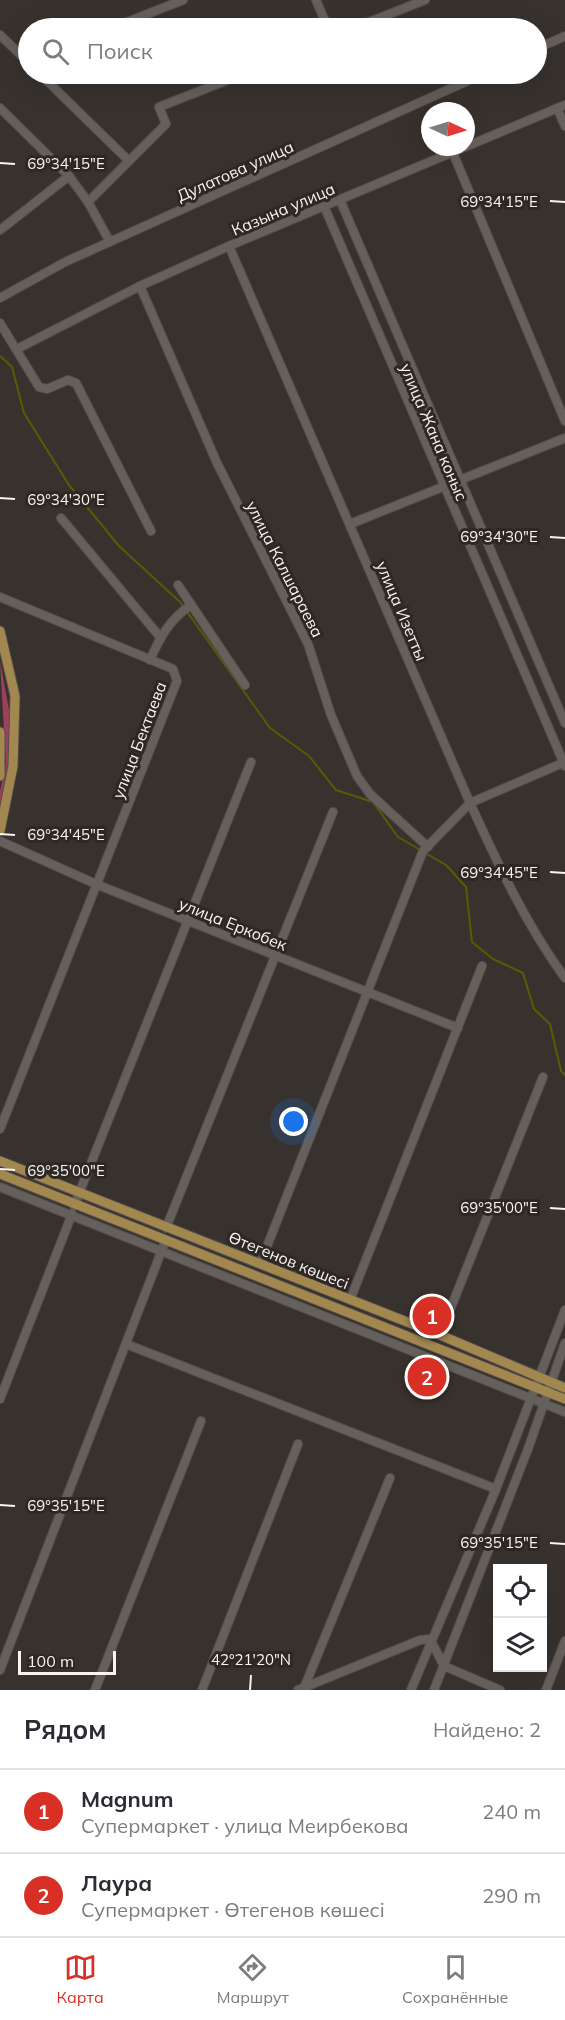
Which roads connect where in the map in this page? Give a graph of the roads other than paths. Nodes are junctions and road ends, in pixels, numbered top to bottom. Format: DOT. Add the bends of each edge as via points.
graph roads {
  1 [pos="183,0"];
  2 [pos="316,0"];
  3 [pos="425,0"];
  4 [pos="137,18"];
  5 [pos="324,18"];
  6 [pos="379,18"];
  7 [pos="0,35"];
  8 [pos="565,36"];
  9 [pos="547,44"];
  10 [pos="18,52"];
  11 [pos="52,84"];
  12 [pos="218,84"];
  13 [pos="461,84"];
  14 [pos="561,107"];
  15 [pos="0,108"];
  16 [pos="565,126"];
  17 [pos="475,144"];
  18 [pos="446,156"];
  19 [pos="454,156"];
  20 [pos="129,161"];
  21 [pos="69,176"];
  22 [pos="340,200"];
  23 [pos="88,202"];
  24 [pos="324,206"];
  25 [pos="0,230"];
  26 [pos="110,242"];
  27 [pos="229,246"];
  28 [pos="140,286"];
  29 [pos="0,298"];
  30 [pos="0,323"];
  31 [pos="17,348"];
  32 [pos="565,422"];
  33 [pos="565,438"];
  34 [pos="459,480"];
  35 [pos="443,487"];
  36 [pos="60,518"];
  37 [pos="350,524"];
  38 [pos="151,531"];
  39 [pos="178,585"];
  40 [pos="0,597"];
  41 [pos="191,605"];
  42 [pos="0,631"];
  43 [pos="160,636"];
  44 [pos="150,660"];
  45 [pos="245,685"];
  46 [pos="565,723"];
  47 [pos="0,732"];
  48 [pos="251,762"];
  49 [pos="564,763"];
  50 [pos="0,776"];
  51 [pos="470,803"];
  52 [pos="333,812"];
  53 [pos="0,831"];
  54 [pos="0,841"];
  55 [pos="426,849"];
  56 [pos="98,885"];
  57 [pos="189,921"];
  58 [pos="277,956"];
  59 [pos="482,966"];
  60 [pos="565,978"];
  61 [pos="368,992"];
  62 [pos="458,1028"];
  63 [pos="543,1077"];
  64 [pos="0,1129"];
  65 [pos="0,1161"];
  66 [pos="0,1174"];
  67 [pos="0,1187"];
  68 [pos="80,1193"];
  69 [pos="73,1210"];
  70 [pos="166,1228"];
  71 [pos="183,1234"];
  72 [pos="164,1247"];
  73 [pos="179,1247"];
  74 [pos="260,1264"];
  75 [pos="350,1300"];
  76 [pos="565,1311"];
  77 [pos="440,1335"];
  78 [pos="565,1343"];
  79 [pos="126,1344"];
  80 [pos="538,1378"];
  81 [pos="549,1382"];
  82 [pos="565,1388"];
  83 [pos="534,1393"];
  84 [pos="549,1393"];
  85 [pos="0,1399"];
  86 [pos="565,1399"];
  87 [pos="545,1403"];
  88 [pos="565,1412"];
  89 [pos="201,1421"];
  90 [pos="298,1443"];
  91 [pos="390,1478"];
  92 [pos="496,1489"];
  93 [pos="431,1639"];
  94 [pos="565,1641"];
  95 [pos="444,1666"];
  96 [pos="0,1670"];
  97 [pos="301,1689"];
  98 [pos="95,1690"];
  99 [pos="202,1690"];
  100 [pos="411,1690"];
  101 [pos="434,1690"];
  102 [pos="500,1690"];
  103 [pos="546,1690"];
  1 -- 4 [label="street"];
  2 -- 5 [label="street"];
  3 -- 6 [label="street"];
  7 -- 10 [label="street"];
  8 -- 9 [label="street"];
  11 -- 20 [label="street"];
  12 -- 20 [label="street" via="159,107 166,124"];
  13 -- 26 [label="street, Дулатова улица"];
  14 -- 16 [label="street"];
  14 -- 17 [label="street, Казына улица"];
  15 -- 21 [label="street"];
  18 -- 22 [label="street, Казына улица"];
  19 -- 32 [label="street"];
  20 -- 23 [label="street"];
  21 -- 23 [label="street"];
  21 -- 25 [label="street"];
  22 -- 24 [label="street, Казына улица"];
  22 -- 34 [label="street, улица Жана коныс"];
  23 -- 26 [label="street"];
  24 -- 27 [label="street, Казына улица"];
  24 -- 35 [label="street, улица Жана коныс"];
  26 -- 29 [label="street, Дулатова улица"];
  27 -- 28 [label="street, Казына улица"];
  27 -- 37 [label="street, улица Изетты"];
  28 -- 31 [label="street, Казына улица"];
  28 -- 55 [label="street, улица Калшараева" via="217,463 308,644 331,715 357,776"];
  30 -- 31 [label="street"];
  31 -- 38 [label="street" via="43,389 68,380 76,383"];
  33 -- 34 [label="street"];
  34 -- 35 [label="street"];
  34 -- 46 [label="street, улица Жана коныс"];
  35 -- 37 [label="street"];
  35 -- 49 [label="street, улица Жана коныс"];
  36 -- 43 [label="street"];
  37 -- 51 [label="street, улица Изетты"];
  39 -- 41 [label="street"];
  40 -- 44 [label="street, улица Бектаева"];
  41 -- 43 [label="street"];
  41 -- 45 [label="street"];
  42 -- 53 [label="main road" via="15,696 13,766"];
  43 -- 44 [label="street"];
  44 -- 56 [label="street, улица Бектаева" via="173,669 177,681"];
  47 -- 50 [label="main road"];
  48 -- 57 [label="street"];
  49 -- 51 [label="street"];
  51 -- 55 [label="street"];
  51 -- 60 [label="street, улица Изетты" via="526,919"];
  52 -- 58 [label="street"];
  54 -- 56 [label="street, улица Еркобек"];
  55 -- 61 [label="street"];
  56 -- 57 [label="street, улица Еркобек"];
  56 -- 64 [label="street, улица Бектаева"];
  57 -- 58 [label="street, улица Еркобек"];
  57 -- 68 [label="street"];
  58 -- 61 [label="street, улица Еркобек"];
  58 -- 70 [label="street"];
  59 -- 62 [label="street"];
  61 -- 62 [label="street, улица Еркобек"];
  61 -- 74 [label="street"];
  62 -- 75 [label="street"];
  63 -- 77 [label="street"];
  65 -- 68 [label="main road, Өтегенов көшесі"];
  66 -- 69 [label="main road, Өтегенов көшесі"];
  67 -- 69 [label="street"];
  68 -- 69 [label="street"];
  68 -- 70 [label="main road, Өтегенов көшесі"];
  69 -- 72 [label="main road, Өтегенов көшесі"];
  69 -- 85 [label="street"];
  70 -- 71 [label="main road, Өтегенов көшесі"];
  71 -- 73 [label="street"];
  71 -- 74 [label="main road, Өтегенов көшесі"];
  72 -- 73 [label="main road, Өтегенов көшесі"];
  72 -- 79 [label="street"];
  72 -- 83 [label="street"];
  73 -- 83 [label="main road, Өтегенов көшесі"];
  74 -- 75 [label="main road, Өтегенов көшесі"];
  75 -- 77 [label="main road, Өтегенов көшесі"];
  76 -- 80 [label="street"];
  77 -- 80 [label="main road, Өтегенов көшесі"];
  78 -- 81 [label="street"];
  79 -- 92 [label="street"];
  79 -- 96 [label="street"];
  80 -- 81 [label="main road, Өтегенов көшесі"];
  80 -- 83 [label="street"];
  81 -- 82 [label="main road, Өтегенов көшесі"];
  81 -- 84 [label="street"];
  83 -- 84 [label="main road, Өтегенов көшесі"];
  83 -- 87 [label="street"];
  83 -- 92 [label="street"];
  84 -- 86 [label="main road, Өтегенов көшесі"];
  84 -- 87 [label="street"];
  87 -- 88 [label="street"];
  87 -- 95 [label="street"];
  89 -- 98 [label="street"];
  90 -- 99 [label="street"];
  91 -- 97 [label="street"];
  92 -- 93 [label="street"];
  93 -- 95 [label="street"];
  93 -- 97 [label="street" via="420,1640"];
  93 -- 100 [label="street"];
  94 -- 103 [label="street"];
  95 -- 101 [label="street"];
  95 -- 102 [label="street"];
}
